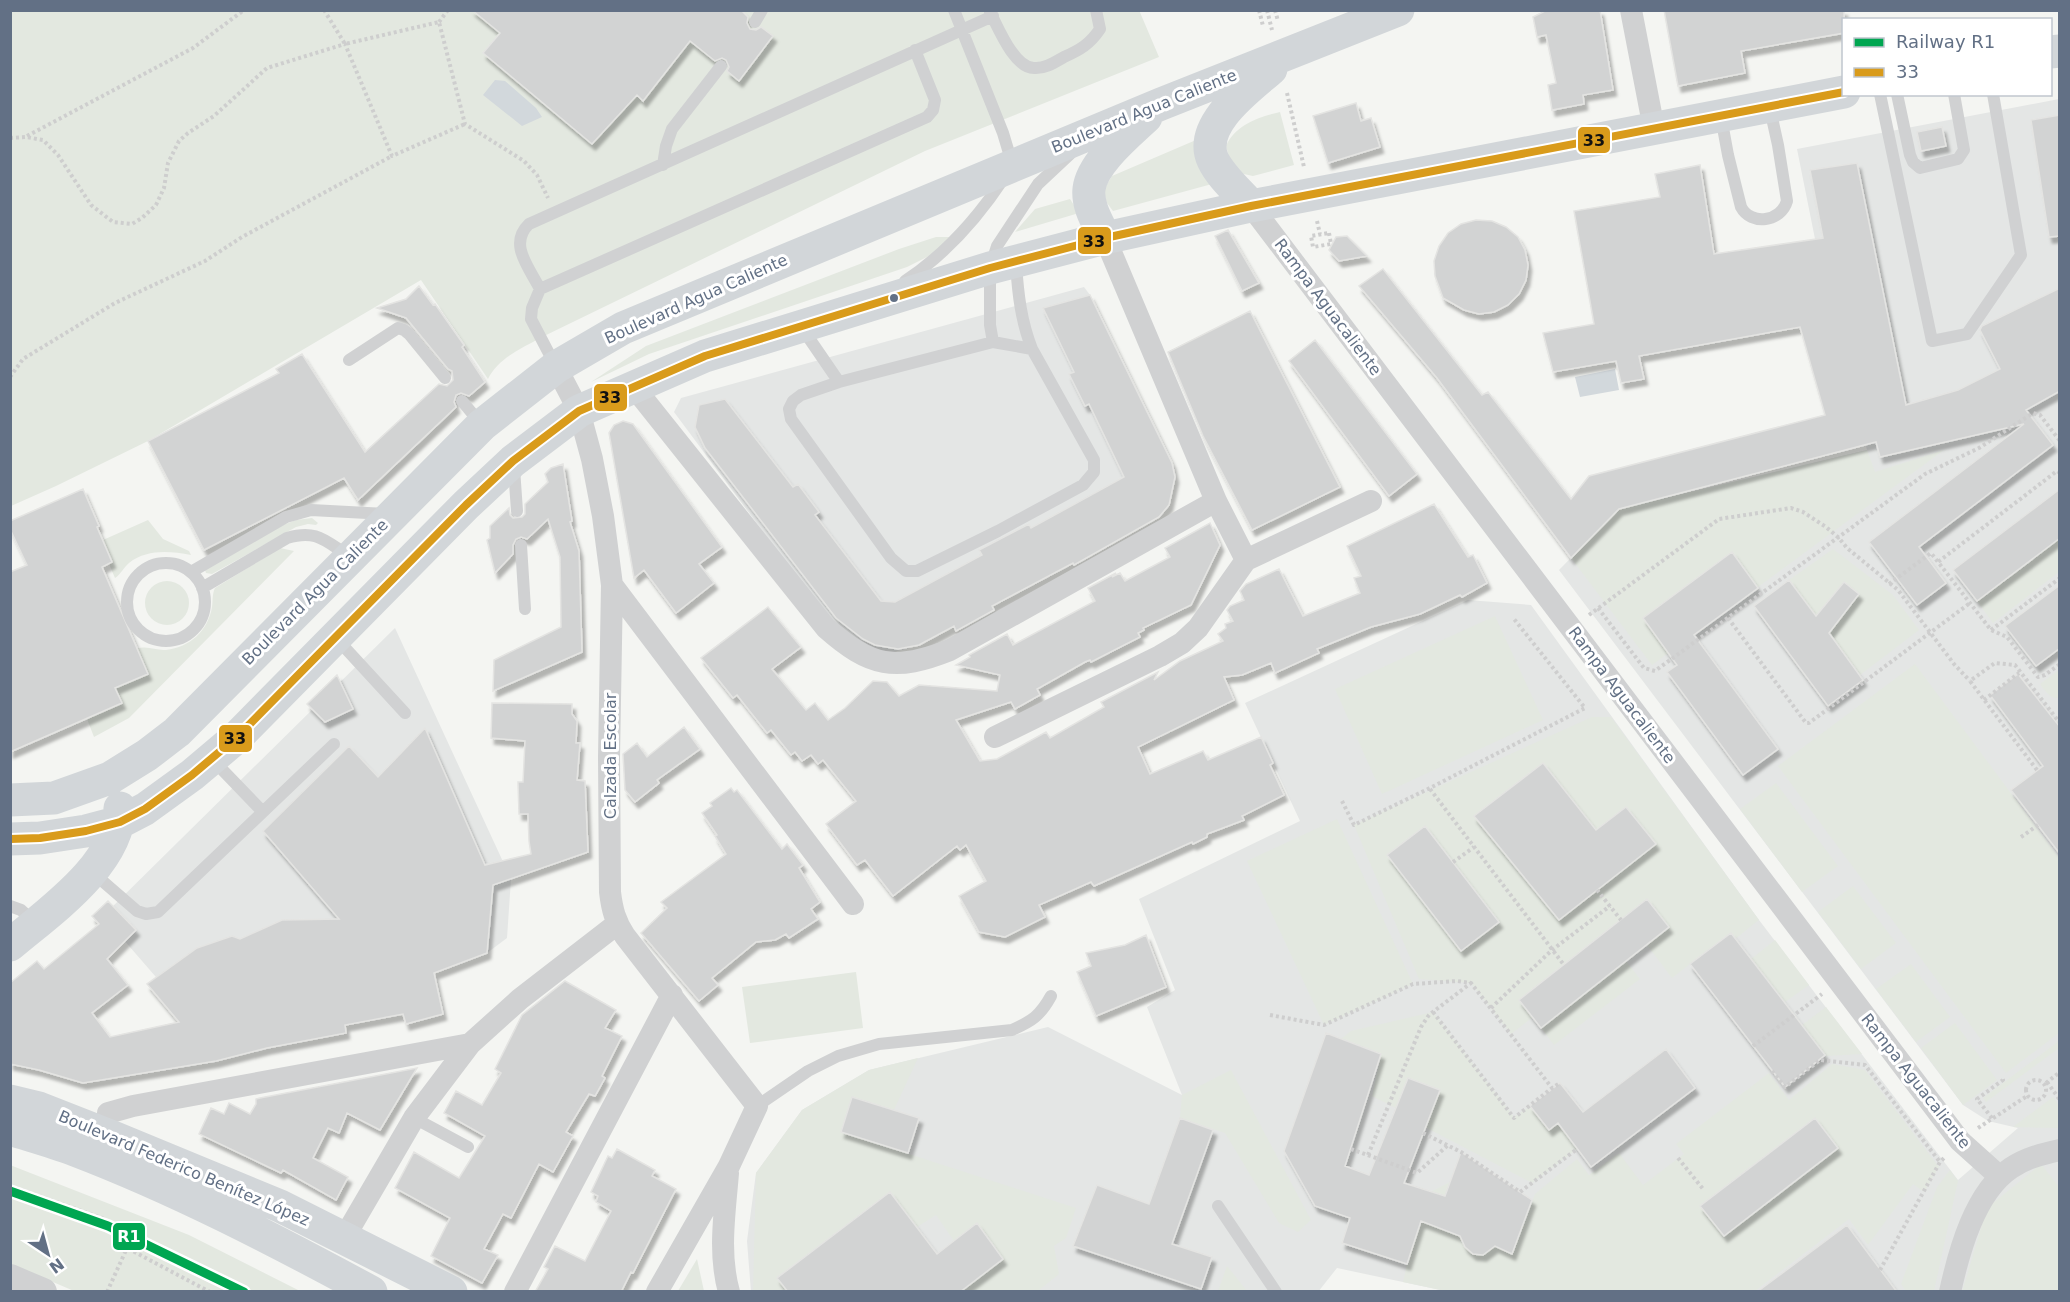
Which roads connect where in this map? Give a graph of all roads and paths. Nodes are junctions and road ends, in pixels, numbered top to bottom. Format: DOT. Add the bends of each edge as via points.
graph roads {
  1 [pos="244,10"];
  2 [pos="324,10"];
  3 [pos="448,10"];
  4 [pos="762,10"];
  5 [pos="954,10"];
  6 [pos="1096,10"];
  7 [pos="1259,10"];
  8 [pos="1267,10"];
  9 [pos="1275,10"];
  10 [pos="1398,10"];
  11 [pos="1631,10"];
  12 [pos="991,14"];
  13 [pos="1360,17"];
  14 [pos="1278,21"];
  15 [pos="439,22"];
  16 [pos="755,22"];
  17 [pos="1263,26"];
  18 [pos="962,29"];
  19 [pos="1282,42"];
  20 [pos="345,44"];
  21 [pos="915,50"];
  22 [pos="721,66"];
  23 [pos="1286,89"];
  24 [pos="1842,92"];
  25 [pos="1880,96"];
  26 [pos="1897,96"];
  27 [pos="1954,96"];
  28 [pos="1993,96"];
  29 [pos="1161,104"];
  30 [pos="1769,106"];
  31 [pos="1721,116"];
  32 [pos="465,124"];
  33 [pos="1654,129"];
  34 [pos="1092,132"];
  35 [pos="26,137"];
  36 [pos="10,138"];
  37 [pos="392,156"];
  38 [pos="663,165"];
  39 [pos="1013,165"];
  40 [pos="1307,178"];
  41 [pos="1251,206"];
  42 [pos="1315,212"];
  43 [pos="554,213"];
  44 [pos="1320,234"];
  45 [pos="1105,238"];
  46 [pos="1003,264"];
  47 [pos="540,289"];
  48 [pos="870,304"];
  49 [pos="800,326"];
  50 [pos="993,342"];
  51 [pos="1032,349"];
  52 [pos="349,360"];
  53 [pos="556,367"];
  54 [pos="10,376"];
  55 [pos="445,378"];
  56 [pos="839,382"];
  57 [pos="633,386"];
  58 [pos="579,411"];
  59 [pos="2060,441"];
  60 [pos="513,461"];
  61 [pos="2060,464"];
  62 [pos="2058,472"];
  63 [pos="1216,501"];
  64 [pos="1371,501"];
  65 [pos="518,511"];
  66 [pos="393,514"];
  67 [pos="1839,538"];
  68 [pos="521,545"];
  69 [pos="350,557"];
  70 [pos="1246,560"];
  71 [pos="1938,562"];
  72 [pos="191,572"];
  73 [pos="2060,578"];
  74 [pos="1889,584"];
  75 [pos="612,585"];
  76 [pos="202,588"];
  77 [pos="1970,603"];
  78 [pos="1598,608"];
  79 [pos="525,609"];
  80 [pos="1586,617"];
  81 [pos="1728,618"];
  82 [pos="1514,619"];
  83 [pos="1991,630"];
  84 [pos="1930,632"];
  85 [pos="335,638"];
  86 [pos="2060,664"];
  87 [pos="2019,673"];
  88 [pos="1970,681"];
  89 [pos="1984,700"];
  90 [pos="2060,710"];
  91 [pos="405,712"];
  92 [pos="2053,714"];
  93 [pos="2060,723"];
  94 [pos="996,737"];
  95 [pos="334,744"];
  96 [pos="212,759"];
  97 [pos="2037,770"];
  98 [pos="110,778"];
  99 [pos="1430,788"];
  100 [pos="10,800"];
  101 [pos="1342,801"];
  102 [pos="263,812"];
  103 [pos="120,822"];
  104 [pos="2038,825"];
  105 [pos="2021,837"];
  106 [pos="10,839"];
  107 [pos="1474,847"];
  108 [pos="1453,862"];
  109 [pos="91,872"];
  110 [pos="1597,890"];
  111 [pos="853,904"];
  112 [pos="1610,906"];
  113 [pos="23,915"];
  114 [pos="1621,920"];
  115 [pos="617,924"];
  116 [pos="10,945"];
  117 [pos="1552,950"];
  118 [pos="1564,965"];
  119 [pos="1471,983"];
  120 [pos="1827,990"];
  121 [pos="672,995"];
  122 [pos="1051,996"];
  123 [pos="1491,1008"];
  124 [pos="1433,1012"];
  125 [pos="1270,1016"];
  126 [pos="470,1044"];
  127 [pos="1753,1046"];
  128 [pos="1772,1071"];
  129 [pos="2060,1072"];
  130 [pos="2002,1078"];
  131 [pos="10,1080"];
  132 [pos="1560,1083"];
  133 [pos="2045,1083"];
  134 [pos="1552,1088"];
  135 [pos="2027,1096"];
  136 [pos="2060,1100"];
  137 [pos="10,1101"];
  138 [pos="757,1106"];
  139 [pos="108,1113"];
  140 [pos="414,1118"];
  141 [pos="1992,1118"];
  142 [pos="10,1129"];
  143 [pos="1423,1132"];
  144 [pos="1448,1145"];
  145 [pos="1956,1146"];
  146 [pos="468,1147"];
  147 [pos="1351,1149"];
  148 [pos="1577,1149"];
  149 [pos="10,1150"];
  150 [pos="2060,1150"];
  151 [pos="1368,1155"];
  152 [pos="1678,1158"];
  153 [pos="1940,1162"];
  154 [pos="729,1166"];
  155 [pos="1999,1176"];
  156 [pos="10,1186"];
  157 [pos="1703,1189"];
  158 [pos="280,1206"];
  159 [pos="1218,1206"];
  160 [pos="344,1238"];
  161 [pos="127,1248"];
  162 [pos="307,1257"];
  163 [pos="1881,1269"];
  164 [pos="10,1278"];
  165 [pos="43,1292"];
  166 [pos="107,1292"];
  167 [pos="210,1292"];
  168 [pos="371,1292"];
  169 [pos="451,1292"];
  170 [pos="515,1292"];
  171 [pos="657,1292"];
  172 [pos="729,1292"];
  173 [pos="1276,1292"];
  174 [pos="1950,1292"];
  1 -- 35 [label="path" via="193,48"];
  2 -- 20 [label="path"];
  3 -- 15 [label="path"];
  4 -- 16 [label="lane"];
  5 -- 18 [label="lane"];
  6 -- 12 [label="lane" via="1100,29 1092,42 1045,67 1032,69 1019,62"];
  7 -- 17 [label="path"];
  8 -- 19 [label="path"];
  9 -- 14 [label="path"];
  10 -- 13 [label="main road, Boulevard Agua Caliente"];
  11 -- 33 [label="street"];
  12 -- 18 [label="lane"];
  13 -- 19 [label="main road, Boulevard Agua Caliente"];
  15 -- 20 [label="path"];
  15 -- 32 [label="path"];
  18 -- 21 [label="lane"];
  18 -- 39 [label="lane"];
  19 -- 29 [label="main road, Boulevard Agua Caliente"];
  19 -- 41 [label="main road" via="1218,120 1210,144 1212,158 1221,172"];
  20 -- 35 [label="path" via="267,68 214,116 188,133 179,141 168,163 164,188 156,205 132,224 113,222 102,215 58,155 43,140"];
  20 -- 37 [label="path"];
  21 -- 38 [label="lane"];
  21 -- 47 [label="lane" via="935,100 927,117"];
  22 -- 38 [label="lane" via="672,129"];
  23 -- 40 [label="path"];
  24 -- 30 [label="main road"];
  25 -- 28 [label="lane" via="1932,341 1967,334 2021,255"];
  26 -- 27 [label="lane" via="1912,162 1920,168 1958,159 1964,150"];
  29 -- 34 [label="main road, Boulevard Agua Caliente"];
  29 -- 45 [label="main road" via="1097,168 1089,189 1090,198"];
  30 -- 31 [label="main road"];
  30 -- 31 [label="lane" via="1787,201 1785,208 1772,218 1759,220 1744,214"];
  31 -- 33 [label="main road"];
  32 -- 37 [label="path"];
  32 -- 43 [label="path" via="524,161 537,175"];
  33 -- 41 [label="main road"];
  34 -- 39 [label="main road, Boulevard Agua Caliente"];
  34 -- 46 [label="lane" via="1038,184 997,246"];
  35 -- 36 [label="path"];
  37 -- 54 [label="path" via="205,261 115,303 23,359"];
  38 -- 43 [label="lane"];
  39 -- 48 [label="lane" via="988,202 941,255"];
  39 -- 53 [label="main road, Boulevard Agua Caliente" via="623,328"];
  41 -- 45 [label="main road"];
  41 -- 145 [label="street, Rampa Aguacaliente"];
  42 -- 44 [label="path"];
  43 -- 47 [label="lane" via="521,231 519,246"];
  44 -- 44 [label="path" via="1311,236 1313,247 1331,244 1329,233"];
  45 -- 46 [label="main road"];
  45 -- 63 [label="street"];
  46 -- 48 [label="main road"];
  46 -- 50 [label="lane" via="990,326"];
  46 -- 51 [label="lane"];
  47 -- 53 [label="lane" via="531,319"];
  48 -- 49 [label="main road"];
  49 -- 56 [label="lane"];
  49 -- 57 [label="main road" via="705,356"];
  50 -- 51 [label="lane"];
  50 -- 56 [label="lane"];
  51 -- 56 [label="lane" via="1094,460 1094,472 1083,485 917,571 906,571 898,565 790,419 793,401"];
  52 -- 55 [label="lane" via="398,328 409,334"];
  53 -- 58 [label="street, Calzada Escolar"];
  53 -- 66 [label="main road, Boulevard Agua Caliente" via="472,413"];
  57 -- 58 [label="main road"];
  57 -- 63 [label="street" via="826,628 858,653 891,664 909,663 950,650"];
  58 -- 60 [label="main road"];
  58 -- 75 [label="street, Calzada Escolar" via="603,516"];
  59 -- 67 [label="path" via="2040,415 2033,413 1979,448 1924,474"];
  60 -- 65 [label="lane"];
  60 -- 85 [label="main road"];
  61 -- 62 [label="path"];
  62 -- 71 [label="path"];
  63 -- 70 [label="street"];
  64 -- 70 [label="street"];
  66 -- 69 [label="main road, Boulevard Agua Caliente"];
  66 -- 72 [label="lane" via="311,510 286,518"];
  67 -- 74 [label="path"];
  67 -- 78 [label="path" via="1791,508 1727,517"];
  67 -- 81 [label="path"];
  68 -- 79 [label="lane"];
  69 -- 76 [label="lane" via="315,535 303,533 287,538"];
  69 -- 98 [label="main road, Boulevard Agua Caliente" via="177,732"];
  70 -- 94 [label="street" via="1215,607 1182,643"];
  71 -- 74 [label="path" via="1931,553"];
  71 -- 77 [label="path"];
  72 -- 76 [label="lane"];
  72 -- 76 [label="lane" via="166,563 142,571 128,593 131,618 138,629 161,641 186,636 203,616"];
  73 -- 83 [label="path"];
  74 -- 84 [label="path"];
  75 -- 111 [label="street"];
  75 -- 115 [label="street, Calzada Escolar" via="610,892"];
  77 -- 83 [label="path"];
  77 -- 84 [label="path"];
  78 -- 80 [label="path"];
  78 -- 81 [label="path" via="1644,668 1655,671"];
  81 -- 84 [label="path" via="1806,723"];
  82 -- 99 [label="path" via="1585,708"];
  83 -- 86 [label="path" via="2007,637 2037,677"];
  84 -- 88 [label="path"];
  85 -- 91 [label="lane"];
  85 -- 96 [label="main road"];
  87 -- 89 [label="path"];
  88 -- 89 [label="path"];
  88 -- 92 [label="path" via="1995,663 2016,665"];
  89 -- 97 [label="path"];
  90 -- 92 [label="path"];
  92 -- 93 [label="path"];
  95 -- 102 [label="lane"];
  96 -- 102 [label="lane"];
  96 -- 103 [label="main road"];
  98 -- 100 [label="main road, Boulevard Agua Caliente" via="54,798"];
  98 -- 103 [label="main road" via="120,803"];
  99 -- 101 [label="path" via="1354,825"];
  99 -- 107 [label="path"];
  102 -- 109 [label="lane" via="158,912 138,912"];
  103 -- 106 [label="main road" via="86,831"];
  103 -- 109 [label="main road"];
  104 -- 105 [label="path"];
  107 -- 108 [label="path"];
  107 -- 117 [label="path"];
  109 -- 113 [label="main road" via="80,884"];
  110 -- 112 [label="path"];
  112 -- 114 [label="path"];
  112 -- 117 [label="path"];
  113 -- 116 [label="main road"];
  115 -- 121 [label="street, Calzada Escolar"];
  115 -- 126 [label="street" via="520,999"];
  117 -- 118 [label="path"];
  117 -- 123 [label="path"];
  119 -- 123 [label="path"];
  119 -- 124 [label="path"];
  119 -- 125 [label="path" via="1413,984 1323,1025"];
  120 -- 127 [label="path"];
  121 -- 138 [label="street, Calzada Escolar"];
  121 -- 170 [label="street"];
  122 -- 138 [label="lane" via="1032,1021 1012,1030 879,1044 838,1056"];
  123 -- 134 [label="path"];
  124 -- 134 [label="path" via="1514,1118"];
  124 -- 151 [label="path" via="1421,1027"];
  126 -- 139 [label="street"];
  126 -- 140 [label="street"];
  128 -- 153 [label="path" via="1785,1087 1820,1060 1865,1065"];
  129 -- 133 [label="path"];
  130 -- 141 [label="path" via="1977,1099"];
  131 -- 139 [label="main road"];
  132 -- 134 [label="path"];
  133 -- 135 [label="path" via="2029,1082"];
  133 -- 135 [label="path" via="2045,1094 2040,1099"];
  133 -- 136 [label="path"];
  135 -- 141 [label="path"];
  137 -- 158 [label="main road, Boulevard Federico Benítez López" via="39,1108"];
  138 -- 154 [label="street"];
  139 -- 158 [label="main road" via="187,1146"];
  140 -- 146 [label="lane"];
  140 -- 160 [label="street"];
  141 -- 145 [label="path"];
  142 -- 162 [label="main road, Boulevard Federico Benítez López" via="74,1149 163,1186"];
  143 -- 144 [label="path"];
  144 -- 148 [label="path" via="1520,1192"];
  144 -- 151 [label="path" via="1418,1173"];
  145 -- 153 [label="path"];
  145 -- 155 [label="street, Rampa Aguacaliente"];
  147 -- 151 [label="path"];
  149 -- 162 [label="main road" via="48,1161 234,1238"];
  150 -- 155 [label="street" via="2032,1157"];
  152 -- 157 [label="path"];
  153 -- 163 [label="path"];
  154 -- 171 [label="street"];
  154 -- 172 [label="street" via="722,1248"];
  155 -- 174 [label="street" via="1978,1206"];
  156 -- 161 [label="path" via="102,1218"];
  158 -- 160 [label="main road, Boulevard Federico Benítez López"];
  159 -- 173 [label="lane"];
  160 -- 169 [label="main road, Boulevard Federico Benítez López"];
  161 -- 166 [label="path"];
  161 -- 167 [label="path"];
  162 -- 168 [label="main road"];
  164 -- 165 [label="street"];
}
